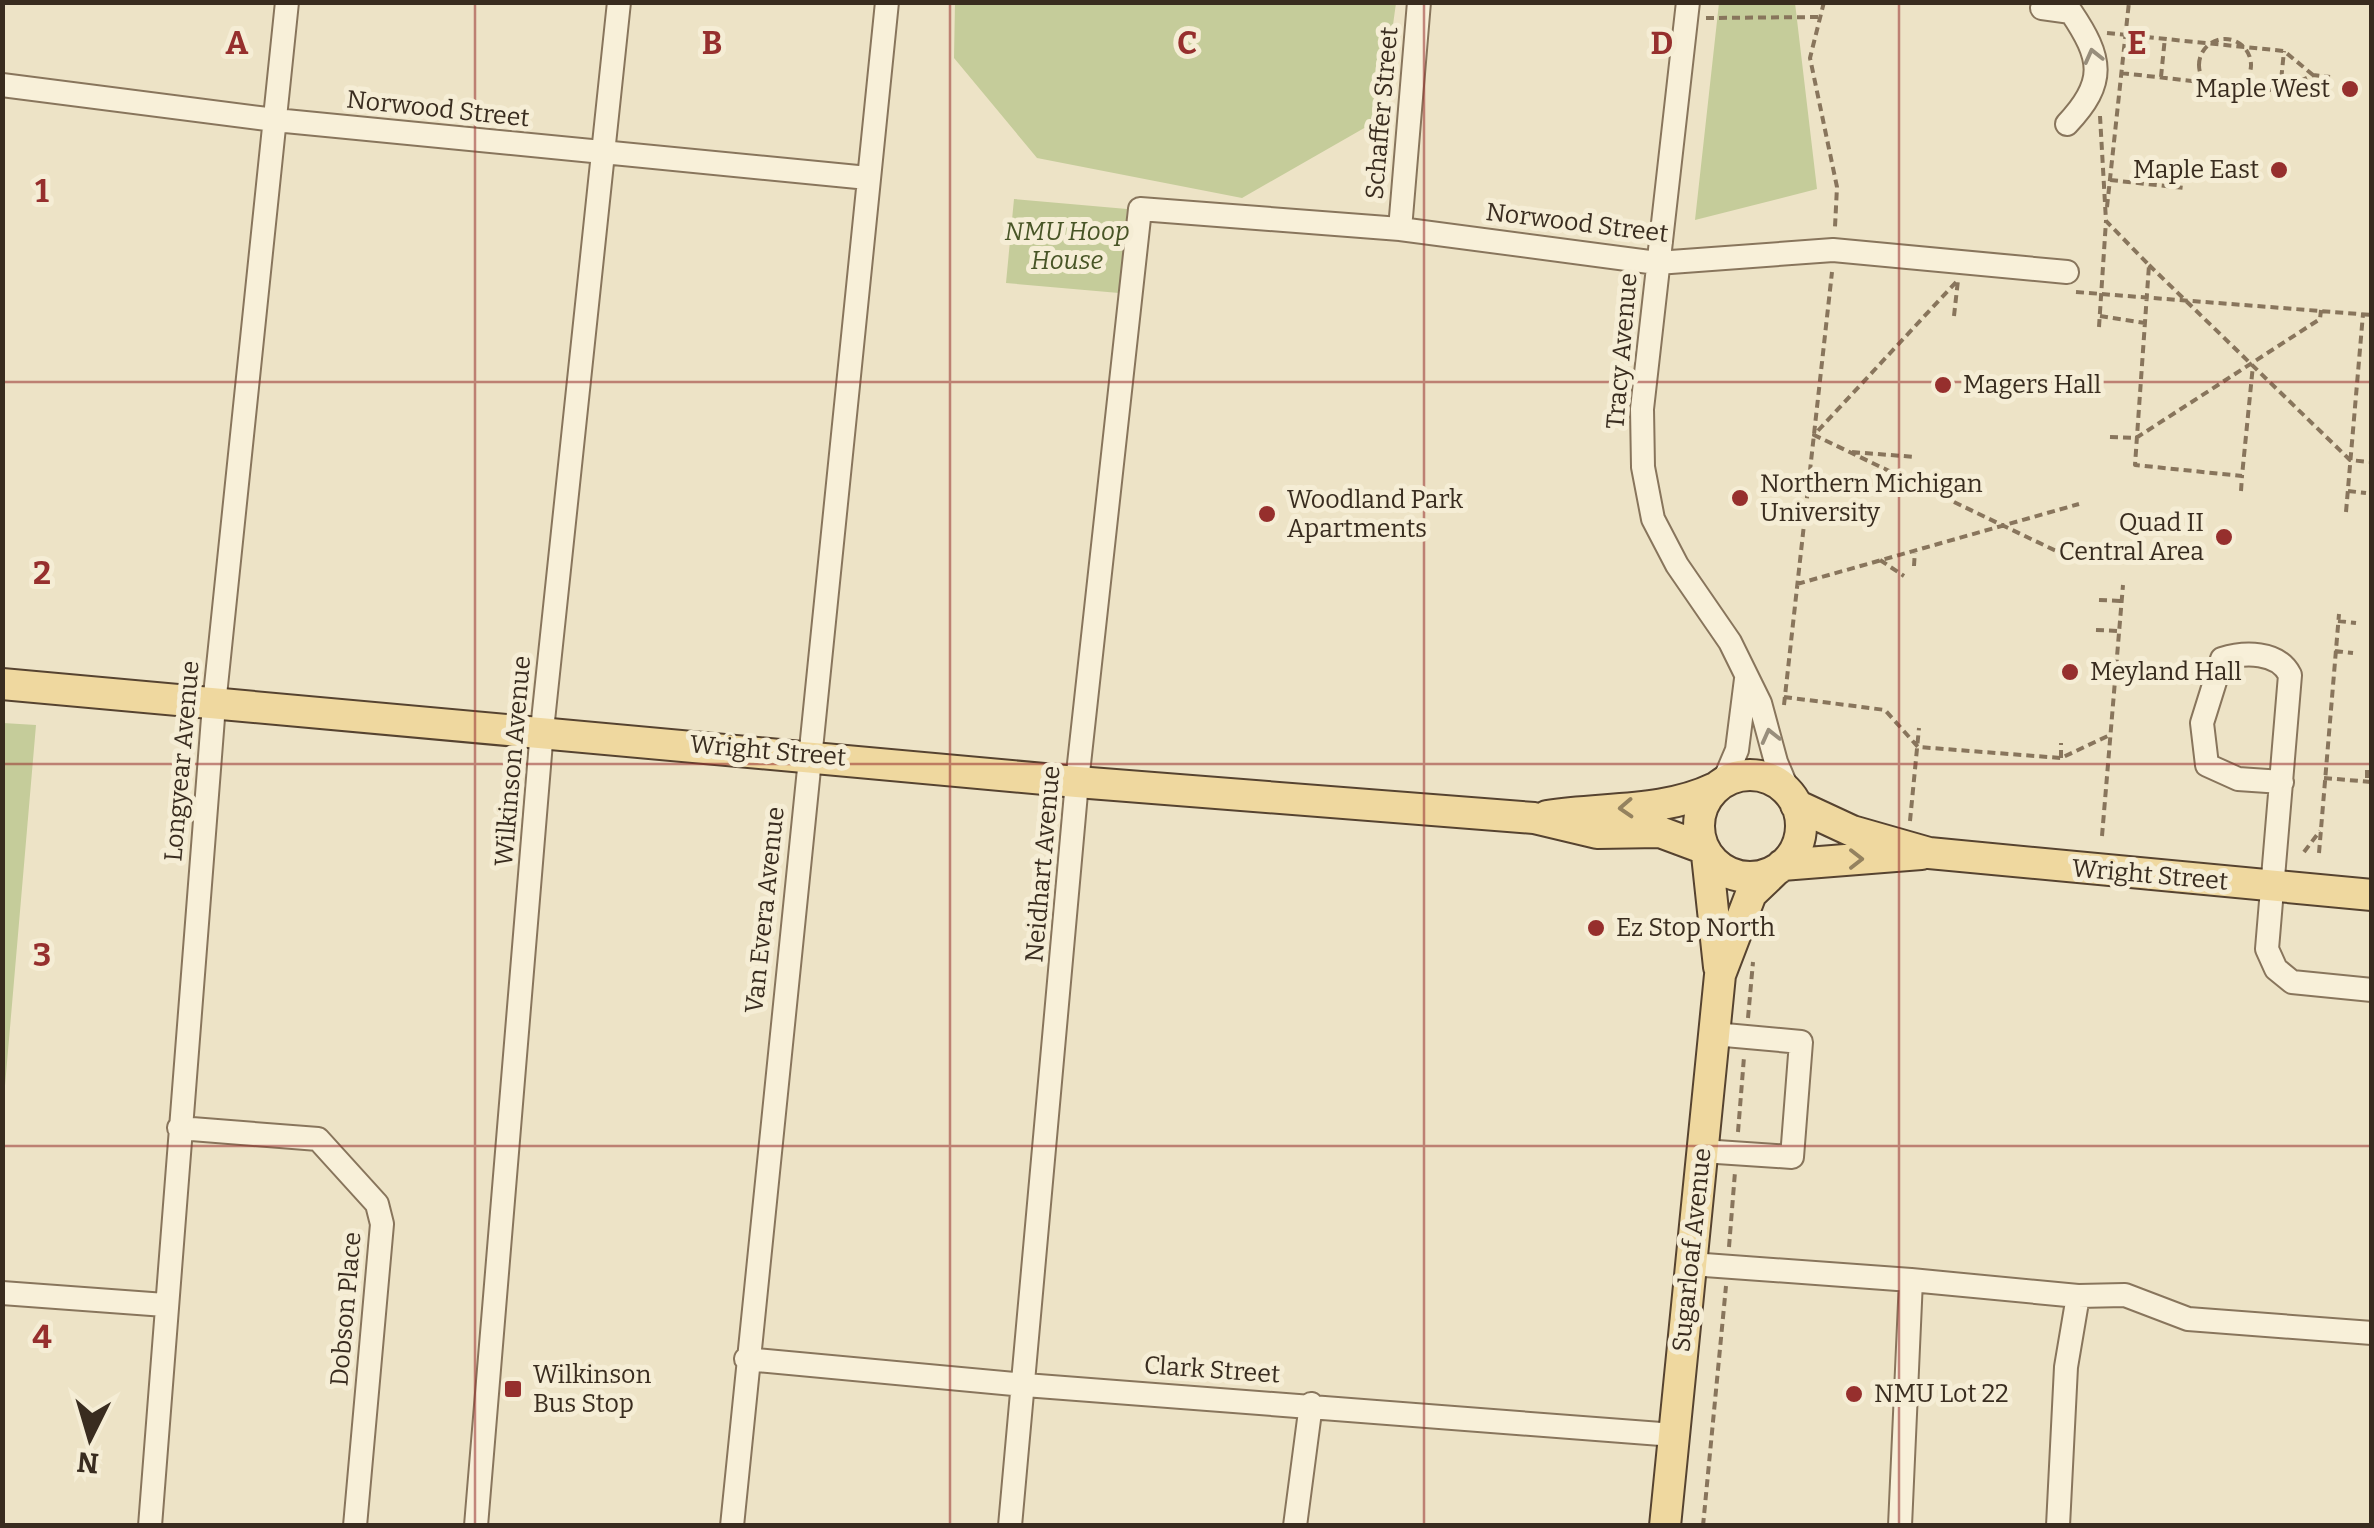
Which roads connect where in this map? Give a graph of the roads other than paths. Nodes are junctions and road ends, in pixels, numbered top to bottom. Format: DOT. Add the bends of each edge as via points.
graph roads {
  1 [pos="288,2"];
  2 [pos="619,2"];
  3 [pos="887,2"];
  4 [pos="1419,2"];
  5 [pos="2042,8"];
  6 [pos="1687,10"];
  7 [pos="2,85"];
  8 [pos="275,120"];
  9 [pos="2067,124"];
  10 [pos="604,153"];
  11 [pos="868,178"];
  12 [pos="1140,209"];
  13 [pos="1400,228"];
  14 [pos="1657,262"];
  15 [pos="2066,281"];
  16 [pos="1746,679"];
  17 [pos="2,684"];
  18 [pos="214,705"];
  19 [pos="542,730"];
  20 [pos="808,754"];
  21 [pos="1077,782"];
  22 [pos="2282,782"];
  23 [pos="1719,785"];
  24 [pos="1793,800"];
  25 [pos="1534,818"];
  26 [pos="1705,852"];
  27 [pos="1929,853"];
  28 [pos="1779,868"];
  29 [pos="2274,886"];
  30 [pos="2372,895"];
  31 [pos="1720,975"];
  32 [pos="2372,990"];
  33 [pos="1714,1034"];
  34 [pos="179,1128"];
  35 [pos="1702,1151"];
  36 [pos="1691,1264"];
  37 [pos="1911,1280"];
  38 [pos="2,1293"];
  39 [pos="2078,1296"];
  40 [pos="165,1305"];
  41 [pos="2372,1333"];
  42 [pos="746,1358"];
  43 [pos="1025,1385"];
  44 [pos="1310,1404"];
  45 [pos="1674,1435"];
  46 [pos="150,1526"];
  47 [pos="355,1526"];
  48 [pos="476,1526"];
  49 [pos="732,1526"];
  50 [pos="1010,1526"];
  51 [pos="1294,1526"];
  52 [pos="1665,1526"];
  53 [pos="1900,1526"];
  54 [pos="2058,1526"];
  1 -- 8 [label="street, Longyear Avenue"];
  2 -- 10 [label="street, Wilkinson Avenue"];
  3 -- 11 [label="street, Van Evera Avenue"];
  4 -- 13 [label="street, Schaffer Street"];
  9 -- 5 [label="street, one-way" via="2089,100 2097,74 2091,43 2071,12"];
  6 -- 14 [label="street, Tracy Avenue"];
  7 -- 8 [label="street, Norwood Street"];
  8 -- 10 [label="street, Norwood Street"];
  8 -- 18 [label="street, Longyear Avenue"];
  10 -- 11 [label="street, Norwood Street"];
  10 -- 19 [label="street, Wilkinson Avenue"];
  11 -- 20 [label="street, Van Evera Avenue"];
  12 -- 13 [label="street, Norwood Street"];
  12 -- 21 [label="street, Neidhart Avenue"];
  13 -- 14 [label="street, Norwood Street"];
  14 -- 15 [label="street, Norwood Street" via="1834,250"];
  14 -- 16 [label="street, Tracy Avenue" via="1642,409 1646,492 1663,542 1730,642"];
  16 -- 23 [label="street" via="1737,750"];
  24 -- 16 [label="street, Tracy Avenue, one-way"];
  17 -- 18 [label="main road, Wright Street"];
  18 -- 19 [label="main road, Wright Street"];
  18 -- 34 [label="street, Longyear Avenue"];
  19 -- 20 [label="main road, Wright Street"];
  19 -- 48 [label="street, Wilkinson Avenue"];
  20 -- 21 [label="main road, Wright Street"];
  20 -- 42 [label="street, Van Evera Avenue"];
  21 -- 25 [label="main road, Wright Street"];
  21 -- 43 [label="street, Neidhart Avenue"];
  22 -- 22 [label="street" via="2290,675 2270,657 2222,659 2202,723 2207,765 2238,779"];
  22 -- 29 [label="street"];
  23 -- 24 [label="main road" via="1738,776 1763,777"];
  23 -- 25 [label="main road, Wright Street, one-way" via="1686,800"];
  23 -- 26 [label="main road" via="1699,817"];
  24 -- 27 [label="main road, Wright Street" via="1842,828"];
  24 -- 28 [label="main road" via="1799,840"];
  25 -- 26 [label="main road, Wright Street" via="1597,833 1660,832"];
  26 -- 28 [label="main road" via="1741,877"];
  26 -- 31 [label="main road, Sugarloaf Avenue"];
  28 -- 27 [label="main road, Wright Street, one-way"];
  27 -- 29 [label="main road, Wright Street"];
  28 -- 31 [label="main road, Sugarloaf Avenue" via="1751,894"];
  29 -- 30 [label="main road, Wright Street"];
  29 -- 32 [label="street" via="2266,939 2276,969 2292,982"];
  31 -- 33 [label="main road, Sugarloaf Avenue"];
  33 -- 35 [label="main road, Sugarloaf Avenue"];
  33 -- 35 [label="street" via="1802,1042 1792,1157"];
  34 -- 40 [label="street, Longyear Avenue"];
  34 -- 47 [label="street, Dobson Place" via="318,1140 376,1204 382,1224"];
  35 -- 36 [label="main road, Sugarloaf Avenue"];
  36 -- 37 [label="street"];
  36 -- 45 [label="main road, Sugarloaf Avenue"];
  37 -- 39 [label="street"];
  37 -- 53 [label="street"];
  38 -- 40 [label="street"];
  39 -- 41 [label="street" via="2125,1295 2188,1318"];
  39 -- 54 [label="street" via="2066,1367"];
  40 -- 46 [label="street, Longyear Avenue"];
  42 -- 43 [label="street, Clark Street"];
  42 -- 49 [label="street, Van Evera Avenue"];
  43 -- 44 [label="street, Clark Street"];
  43 -- 50 [label="street, Neidhart Avenue"];
  44 -- 45 [label="street, Clark Street"];
  44 -- 51 [label="street"];
  45 -- 52 [label="main road, Sugarloaf Avenue"];
}
